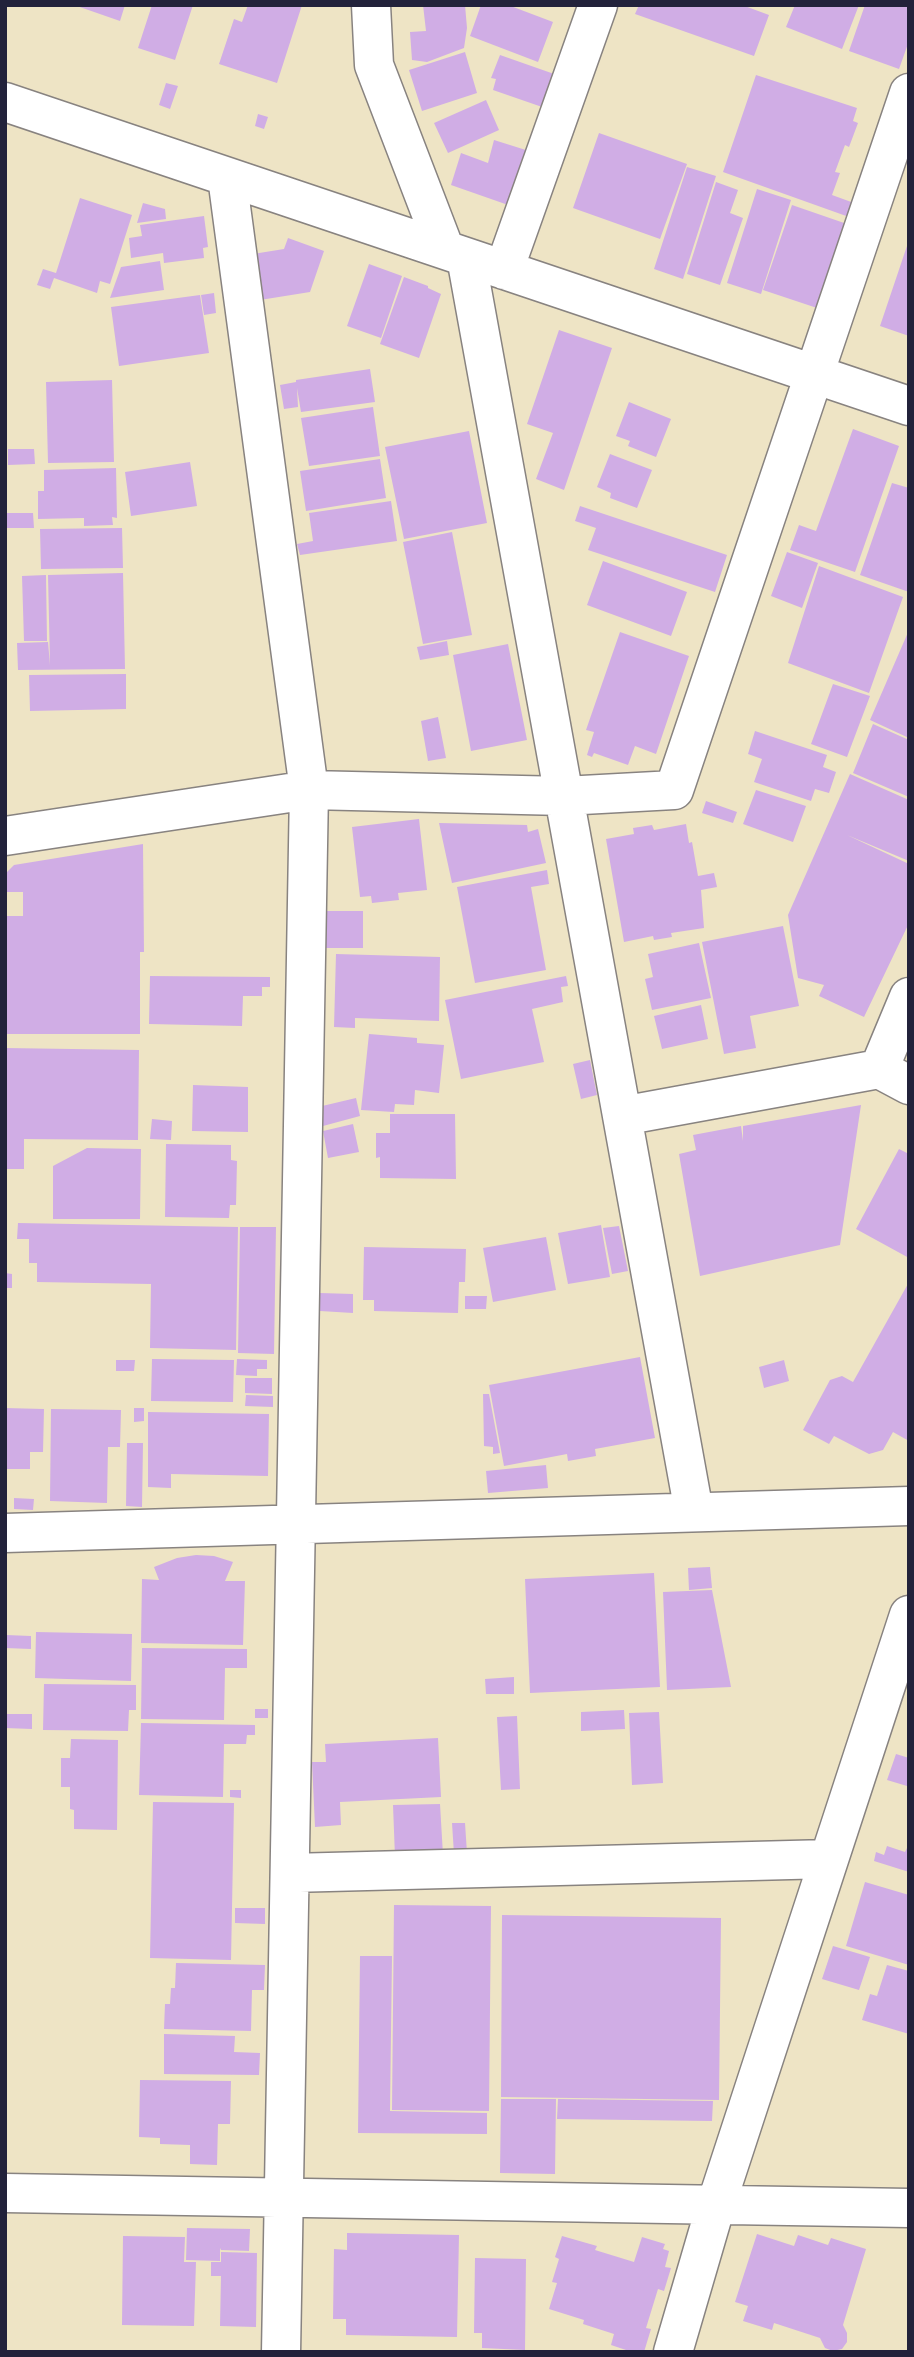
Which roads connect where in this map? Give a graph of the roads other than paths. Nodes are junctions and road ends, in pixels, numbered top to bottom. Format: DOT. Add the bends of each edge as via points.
graph roads {
  1 [pos="371,5"];
  2 [pos="598,5"];
  3 [pos="909,93"];
  4 [pos="5,102"];
  5 [pos="226,177"];
  6 [pos="455,254"];
  7 [pos="504,270"];
  8 [pos="813,374"];
  9 [pos="909,406"];
  10 [pos="309,790"];
  11 [pos="564,796"];
  12 [pos="5,836"];
  13 [pos="909,997"];
  14 [pos="894,1077"];
  15 [pos="622,1116"];
  16 [pos="909,1506"];
  17 [pos="694,1512"];
  18 [pos="296,1525"];
  19 [pos="5,1533"];
  20 [pos="909,1615"];
  21 [pos="829,1859"];
  22 [pos="290,1873"];
  23 [pos="5,2193"];
  24 [pos="284,2198"];
  25 [pos="716,2205"];
  26 [pos="909,2208"];
  27 [pos="281,2352"];
  28 [pos="673,2352"];
  1 -- 6 [label="street" via="374,65"];
  2 -- 7 [label="street"];
  3 -- 8 [label="street"];
  4 -- 5 [label="street"];
  5 -- 6 [label="street"];
  5 -- 10 [label="street"];
  6 -- 7 [label="street"];
  6 -- 11 [label="street"];
  7 -- 8 [label="street"];
  8 -- 9 [label="street"];
  8 -- 11 [label="street" via="674,790"];
  10 -- 11 [label="street"];
  10 -- 12 [label="street"];
  10 -- 18 [label="street"];
  11 -- 15 [label="street"];
  13 -- 14 [label="street"];
  14 -- 15 [label="street"];
  15 -- 17 [label="street"];
  16 -- 17 [label="street"];
  17 -- 18 [label="street"];
  18 -- 19 [label="street"];
  18 -- 22 [label="street"];
  20 -- 21 [label="street"];
  21 -- 22 [label="street"];
  21 -- 25 [label="street"];
  22 -- 24 [label="street"];
  23 -- 24 [label="street"];
  24 -- 25 [label="street"];
  24 -- 27 [label="street"];
  25 -- 26 [label="street"];
  25 -- 28 [label="street"];
}
